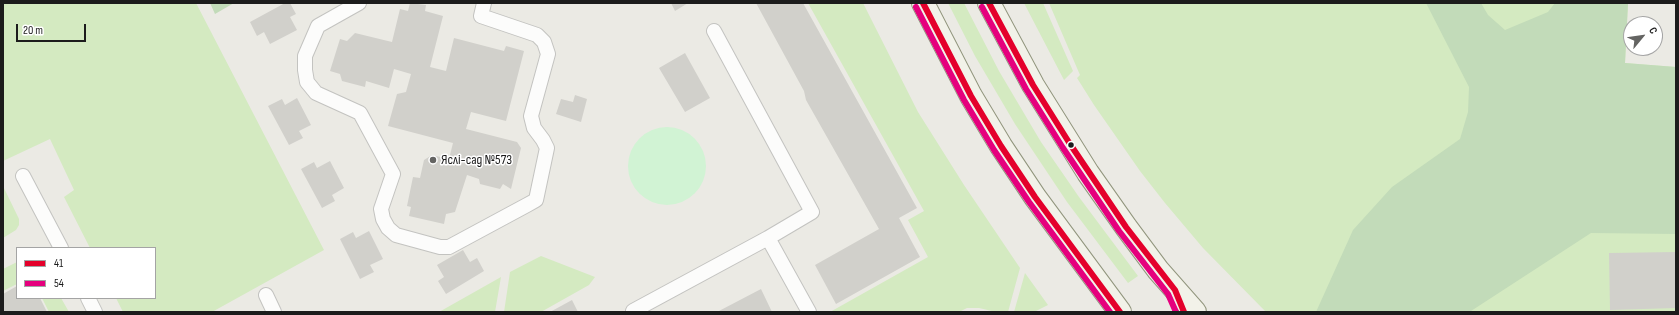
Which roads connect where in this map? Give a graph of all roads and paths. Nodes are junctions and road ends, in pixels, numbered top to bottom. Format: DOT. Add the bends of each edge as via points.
graph roads {
  1 [pos="359,3"];
  2 [pos="484,3"];
  3 [pos="923,3"];
  4 [pos="988,3"];
  5 [pos="714,31"];
  6 [pos="23,176"];
  7 [pos="768,238"];
  8 [pos="60,247"];
  9 [pos="1175,290"];
  10 [pos="266,295"];
  11 [pos="88,299"];
  12 [pos="633,311"];
  13 [pos="95,312"];
  14 [pos="274,312"];
  15 [pos="809,312"];
  16 [pos="1120,312"];
  17 [pos="1184,312"];
  18 [pos="1195,312"];
  1 -- 2 [label="lane" via="318,26 305,56 308,82 316,93 360,113 393,174 381,210 388,228 396,235 449,247 536,200 547,148 534,128 531,116 548,54 544,42 537,35 481,16"];
  3 -- 16 [label="main road" via="964,84 1001,146"];
  4 -- 9 [label="main road" via="1033,85 1088,173 1126,228"];
  5 -- 7 [label="lane" via="812,212"];
  6 -- 8 [label="lane"];
  7 -- 12 [label="lane"];
  7 -- 15 [label="lane"];
  9 -- 17 [label="main road"];
  9 -- 18 [label="main road"];
  10 -- 14 [label="lane"];
  11 -- 13 [label="lane"];
}
